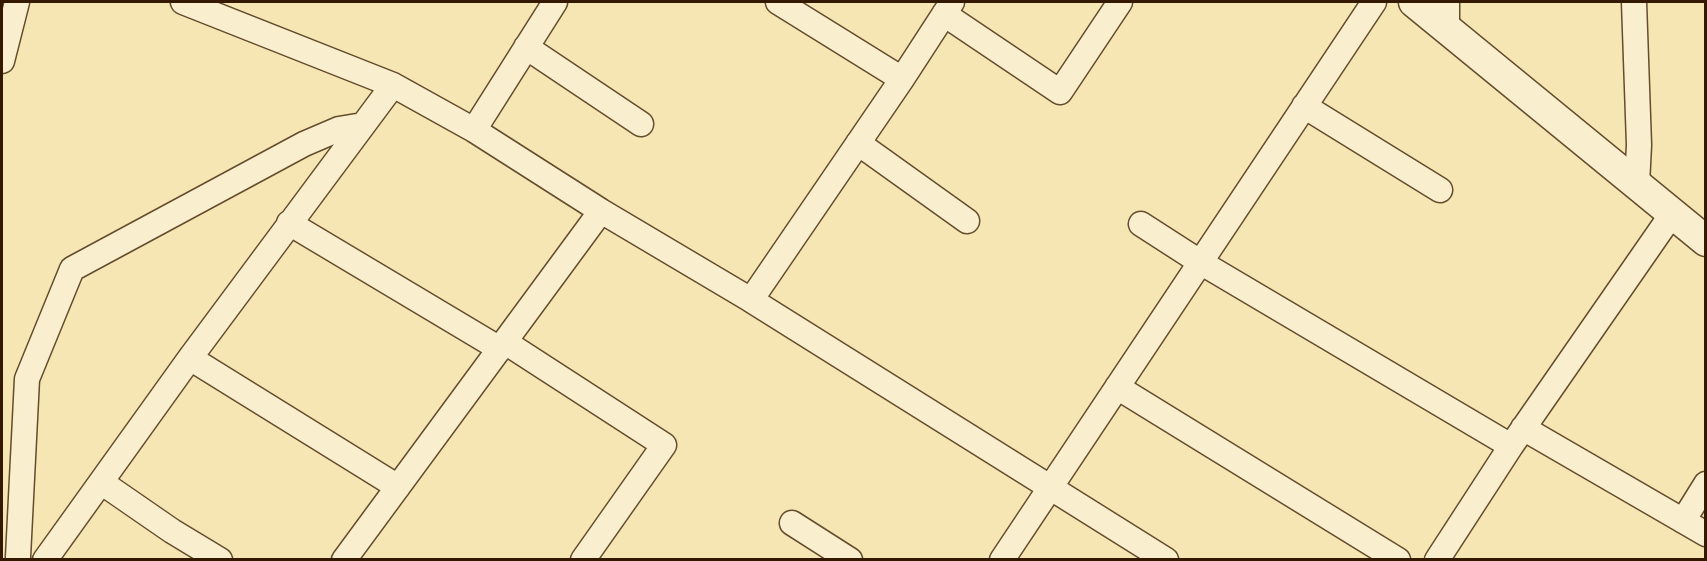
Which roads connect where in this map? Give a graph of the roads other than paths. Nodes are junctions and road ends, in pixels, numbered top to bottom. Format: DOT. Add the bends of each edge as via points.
graph roads {
  1 [pos="16,2"];
  2 [pos="183,2"];
  3 [pos="555,2"];
  4 [pos="778,2"];
  5 [pos="1120,2"];
  6 [pos="1374,2"];
  7 [pos="1414,2"];
  8 [pos="1634,2"];
  9 [pos="948,8"];
  10 [pos="1447,15"];
  11 [pos="526,47"];
  12 [pos="2,61"];
  13 [pos="902,79"];
  14 [pos="393,85"];
  15 [pos="1304,106"];
  16 [pos="642,124"];
  17 [pos="363,125"];
  18 [pos="474,130"];
  19 [pos="858,143"];
  20 [pos="1637,184"];
  21 [pos="1440,190"];
  22 [pos="601,211"];
  23 [pos="1672,214"];
  24 [pos="967,221"];
  25 [pos="289,223"];
  26 [pos="1141,224"];
  27 [pos="1706,241"];
  28 [pos="1200,262"];
  29 [pos="751,300"];
  30 [pos="502,346"];
  31 [pos="190,358"];
  32 [pos="1117,387"];
  33 [pos="1517,437"];
  34 [pos="101,482"];
  35 [pos="1706,484"];
  36 [pos="398,488"];
  37 [pos="1051,488"];
  38 [pos="1683,521"];
  39 [pos="792,524"];
  40 [pos="1706,534"];
  41 [pos="24,559"];
  42 [pos="45,560"];
  43 [pos="220,560"];
  44 [pos="344,560"];
  45 [pos="583,560"];
  46 [pos="849,560"];
  47 [pos="1002,560"];
  48 [pos="1166,560"];
  49 [pos="1398,560"];
  50 [pos="1437,560"];
  1 -- 12 [label="street"];
  2 -- 14 [label="street"];
  3 -- 11 [label="street"];
  4 -- 13 [label="street"];
  5 -- 9 [label="street" via="1060,92"];
  6 -- 15 [label="street"];
  7 -- 10 [label="street"];
  8 -- 20 [label="street"];
  9 -- 13 [label="street"];
  10 -- 20 [label="street"];
  11 -- 16 [label="street"];
  11 -- 18 [label="street"];
  13 -- 19 [label="street"];
  14 -- 17 [label="street"];
  14 -- 18 [label="street"];
  15 -- 21 [label="street"];
  15 -- 28 [label="street"];
  17 -- 25 [label="street"];
  17 -- 41 [label="street" via="339,129 304,144 72,269 27,379"];
  18 -- 22 [label="street"];
  19 -- 24 [label="street"];
  19 -- 29 [label="street"];
  20 -- 23 [label="street"];
  22 -- 29 [label="street"];
  22 -- 30 [label="street"];
  23 -- 27 [label="street"];
  23 -- 33 [label="street"];
  25 -- 30 [label="street"];
  25 -- 31 [label="street"];
  26 -- 28 [label="street"];
  28 -- 32 [label="street"];
  28 -- 33 [label="street"];
  29 -- 37 [label="street"];
  30 -- 36 [label="street"];
  30 -- 45 [label="street" via="664,444"];
  31 -- 34 [label="street"];
  31 -- 36 [label="street"];
  32 -- 37 [label="street"];
  32 -- 49 [label="street"];
  33 -- 38 [label="street"];
  33 -- 50 [label="street"];
  34 -- 42 [label="street"];
  34 -- 43 [label="street"];
  35 -- 38 [label="street"];
  36 -- 44 [label="street"];
  37 -- 47 [label="street"];
  37 -- 48 [label="street"];
  38 -- 40 [label="street"];
  39 -- 46 [label="street"];
}
